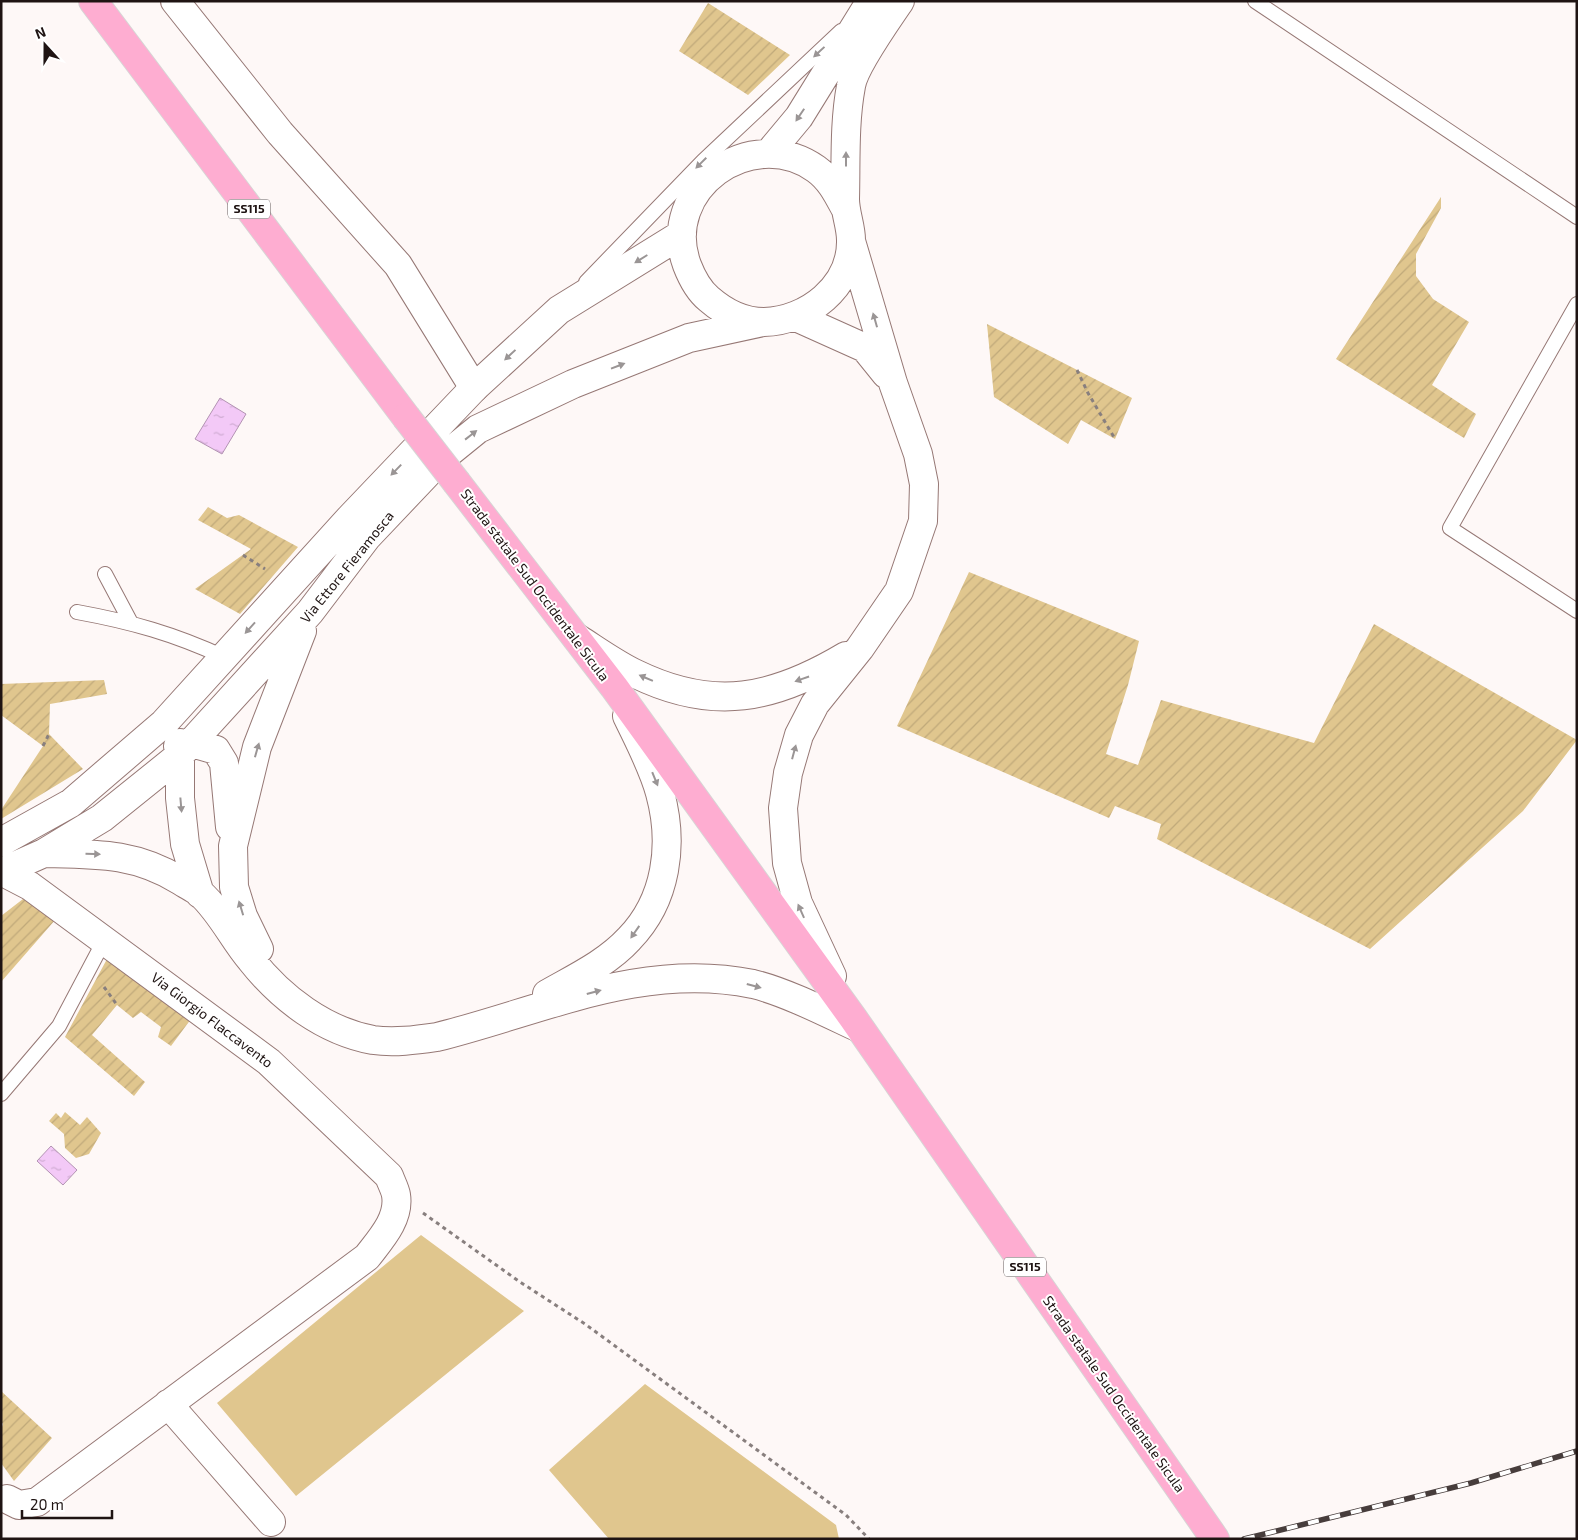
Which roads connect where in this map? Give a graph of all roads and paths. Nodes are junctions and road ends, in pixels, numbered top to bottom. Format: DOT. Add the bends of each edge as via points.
graph roads {
  1 [pos="92,1"];
  2 [pos="175,1"];
  3 [pos="900,1"];
  4 [pos="1254,1"];
  5 [pos="871,4"];
  6 [pos="769,154"];
  7 [pos="846,208"];
  8 [pos="1577,217"];
  9 [pos="682,234"];
  10 [pos="851,240"];
  11 [pos="1577,304"];
  12 [pos="559,310"];
  13 [pos="796,317"];
  14 [pos="763,322"];
  15 [pos="1077,370"];
  16 [pos="893,383"];
  17 [pos="474,388"];
  18 [pos="1115,439"];
  19 [pos="243,555"];
  20 [pos="310,563"];
  21 [pos="266,570"];
  22 [pos="105,574"];
  23 [pos="1577,611"];
  24 [pos="77,612"];
  25 [pos="310,612"];
  26 [pos="130,621"];
  27 [pos="575,637"];
  28 [pos="860,648"];
  29 [pos="224,656"];
  30 [pos="614,687"];
  31 [pos="49,734"];
  32 [pos="43,746"];
  33 [pos="183,748"];
  34 [pos="6,840"];
  35 [pos="233,846"];
  36 [pos="44,853"];
  37 [pos="2,872"];
  38 [pos="200,894"];
  39 [pos="105,939"];
  40 [pos="100,984"];
  41 [pos="287,998"];
  42 [pos="117,1005"];
  43 [pos="513,1014"];
  44 [pos="856,1023"];
  45 [pos="1,1094"];
  46 [pos="396,1194"];
  47 [pos="168,1404"];
  48 [pos="7,1499"];
  49 [pos="271,1522"];
  50 [pos="869,1539"];
  51 [pos="1215,1539"];
  1 -- 27 [label="main road, Strada statale Sud Occidentale Sicula / SS115, bridge"];
  2 -- 17 [label="main road" via="280,133 398,265"];
  7 -- 3 [label="main road, one-way" via="846,142 851,83 877,34"];
  4 -- 8 [label="lane"];
  5 -- 6 [label="main road, one-way" via="799,117"];
  5 -- 12 [label="lane, one-way" via="703,161"];
  6 -- 7 [label="main road" via="794,158 816,169 834,186"];
  6 -- 9 [label="main road" via="727,163 709,176 692,199"];
  7 -- 10 [label="main road"];
  9 -- 12 [label="main road, Via Ettore Fieramosca, one-way"];
  9 -- 14 [label="main road" via="684,256 691,277 704,295 734,315"];
  10 -- 13 [label="main road" via="841,278 829,295"];
  16 -- 10 [label="main road, one-way"];
  11 -- 23 [label="lane" via="1450,528"];
  12 -- 17 [label="main road, Via Ettore Fieramosca, one-way"];
  13 -- 14 [label="main road"];
  13 -- 16 [label="main road" via="865,348"];
  25 -- 14 [label="main road, Via Ettore Fieramosca, one-way" via="367,537 441,459 478,429 573,384 689,338"];
  15 -- 18 [label="path"];
  16 -- 28 [label="main road" via="918,454 924,484 923,521 899,591"];
  17 -- 20 [label="main road, Via Ettore Fieramosca, one-way"];
  19 -- 21 [label="path"];
  20 -- 29 [label="main road, Via Ettore Fieramosca, one-way"];
  20 -- 33 [label="main road" via="268,638 186,725"];
  22 -- 26 [label="lane"];
  24 -- 26 [label="lane"];
  25 -- 33 [label="main road, Via Ettore Fieramosca"];
  35 -- 25 [label="main road, one-way" via="257,747"];
  26 -- 29 [label="lane"];
  28 -- 27 [label="main road, one-way" via="813,676 751,696 722,698 693,695 658,684 635,674"];
  27 -- 30 [label="main road, Strada statale Sud Occidentale Sicula"];
  44 -- 28 [label="main road, one-way" via="798,903 787,863 783,808 788,773 799,736 815,704"];
  29 -- 34 [label="main road, Via Ettore Fieramosca" via="164,723 71,803"];
  30 -- 43 [label="main road, one-way" via="660,793 668,839 665,870 656,902 630,939 593,968"];
  30 -- 44 [label="main road, Strada statale Sud Occidentale Sicula"];
  31 -- 32 [label="path"];
  33 -- 34 [label="main road" via="157,756 104,798 54,830"];
  33 -- 35 [label="main road" via="216,750 224,763"];
  33 -- 36 [label="main road, Via Ettore Fieramosca" via="102,818"];
  33 -- 38 [label="main road, one-way" via="185,844"];
  41 -- 35 [label="main road, one-way" via="243,916 234,886"];
  36 -- 37 [label="main road, Via Ettore Fieramosca"];
  36 -- 38 [label="main road, one-way" via="112,854 145,862"];
  37 -- 39 [label="main road, Via Giorgio Flaccavento" via="30,886"];
  38 -- 41 [label="main road" via="251,961"];
  39 -- 45 [label="lane" via="59,1026"];
  39 -- 46 [label="main road, Via Giorgio Flaccavento" via="269,1062 389,1176"];
  40 -- 42 [label="path"];
  41 -- 43 [label="main road" via="313,1017 343,1032 373,1040 409,1041 437,1037"];
  43 -- 44 [label="main road, one-way" via="626,983 673,977 754,984"];
  44 -- 51 [label="main road, Strada statale Sud Occidentale Sicula / SS115"];
  46 -- 47 [label="main road" via="396,1207 387,1232 367,1257"];
  46 -- 50 [label="path" via="665,1382 846,1515"];
  47 -- 48 [label="main road" via="37,1502 19,1505"];
  47 -- 49 [label="main road"];
}
